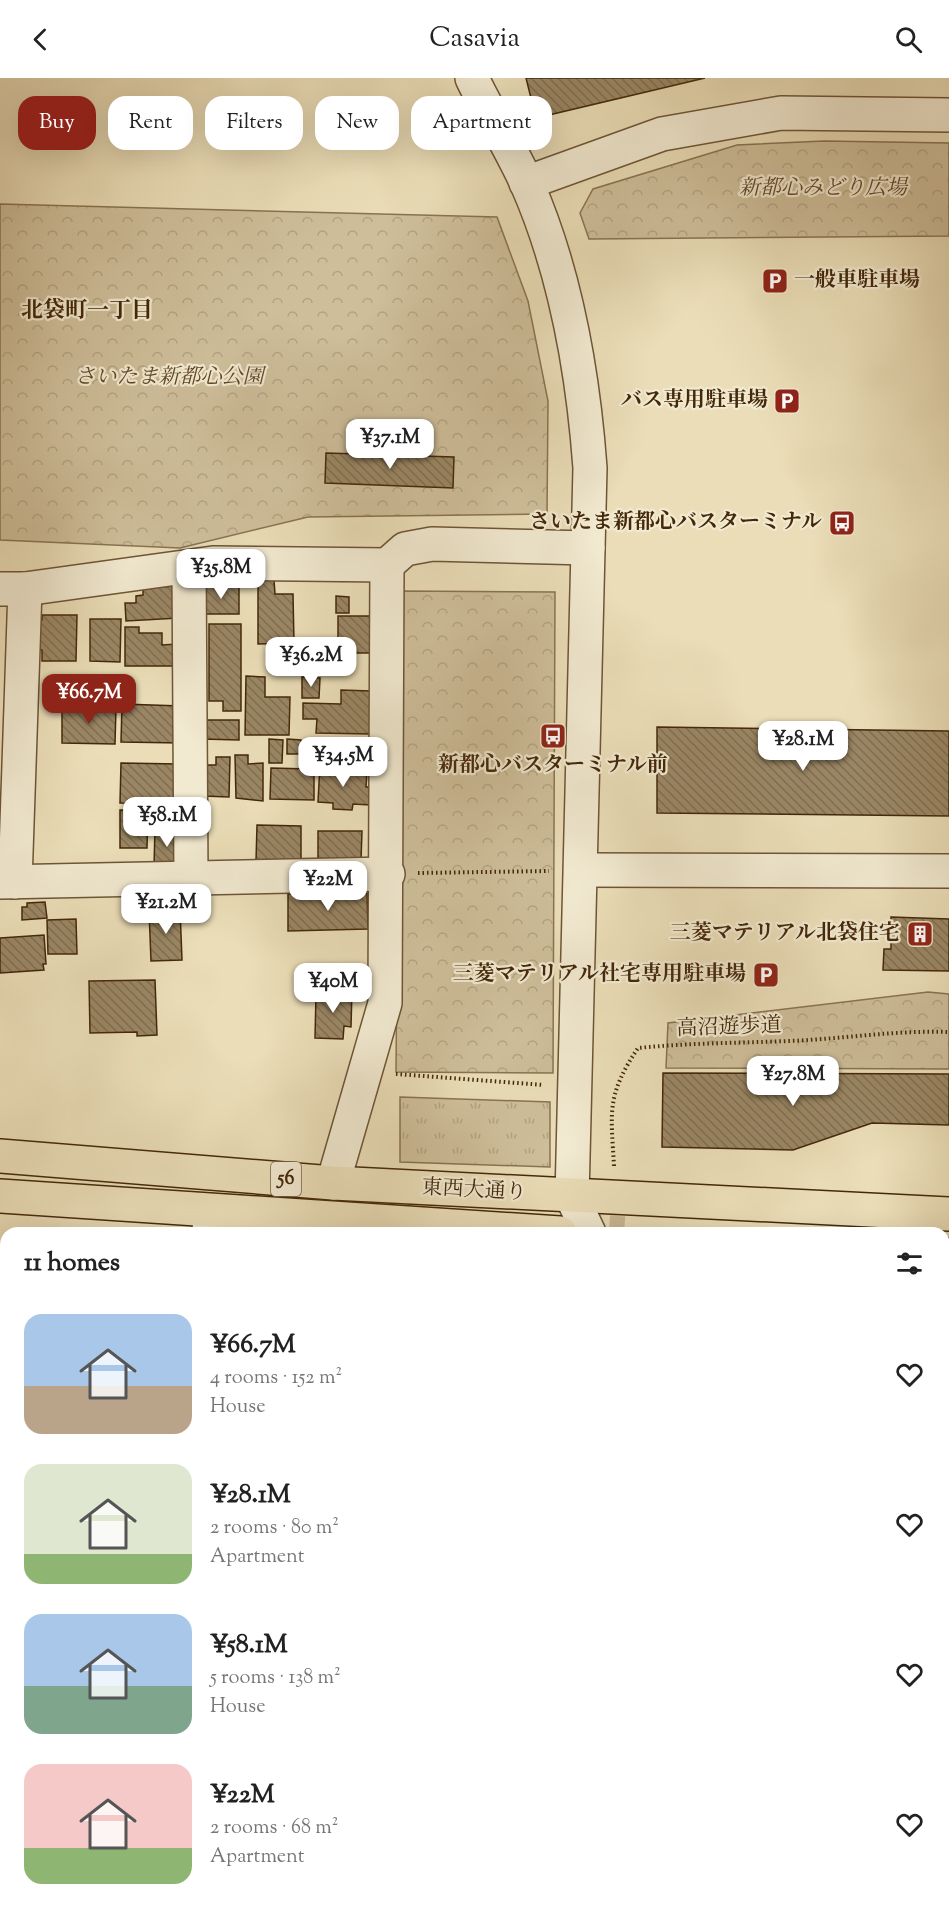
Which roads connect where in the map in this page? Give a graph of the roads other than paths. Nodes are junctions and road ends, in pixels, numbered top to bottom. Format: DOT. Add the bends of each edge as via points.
graph roads {
  1 [pos="472,78"];
  2 [pos="949,115"];
  3 [pos="526,183"];
  4 [pos="588,548"];
  5 [pos="387,565"];
  6 [pos="189,567"];
  7 [pos="13,589"];
  8 [pos="580,870"];
  9 [pos="949,872"];
  10 [pos="388,874"];
  11 [pos="190,878"];
  12 [pos="8,882"];
  13 [pos="0,1156"];
  14 [pos="333,1182"];
  15 [pos="949,1193"];
  16 [pos="0,1196"];
  17 [pos="572,1197"];
  18 [pos="874,1209"];
  19 [pos="949,1214"];
  20 [pos="209,1222"];
  21 [pos="281,1225"];
  22 [pos="346,1226"];
  23 [pos="375,1227"];
  24 [pos="554,1227"];
  25 [pos="586,1227"];
  1 -- 3 [label="street"];
  2 -- 3 [label="street" via="781,113 662,134"];
  3 -- 4 [label="street" via="571,326 585,400 590,468"];
  4 -- 5 [label="street" via="432,544 405,549"];
  4 -- 8 [label="street"];
  5 -- 6 [label="street" via="213,563"];
  5 -- 10 [label="street"];
  6 -- 7 [label="street"];
  6 -- 11 [label="street"];
  7 -- 12 [label="street"];
  8 -- 9 [label="street"];
  8 -- 17 [label="street"];
  10 -- 11 [label="street"];
  10 -- 14 [label="street" via="385,1003"];
  11 -- 12 [label="street"];
  13 -- 14 [label="main road, 東西大通り / 56"];
  14 -- 17 [label="main road, 東西大通り / 56"];
  15 -- 18 [label="main road"];
  16 -- 20 [label="main road, 東西大通り / 56"];
  17 -- 18 [label="main road, 東西大通り / 56"];
  17 -- 24 [label="street"];
  17 -- 25 [label="street"];
  18 -- 19 [label="main road, 東西大通り / 56"];
  20 -- 21 [label="main road, 東西大通り / 56"];
  21 -- 22 [label="main road, 東西大通り / 56"];
  22 -- 23 [label="main road, 東西大通り / 56"];
}
